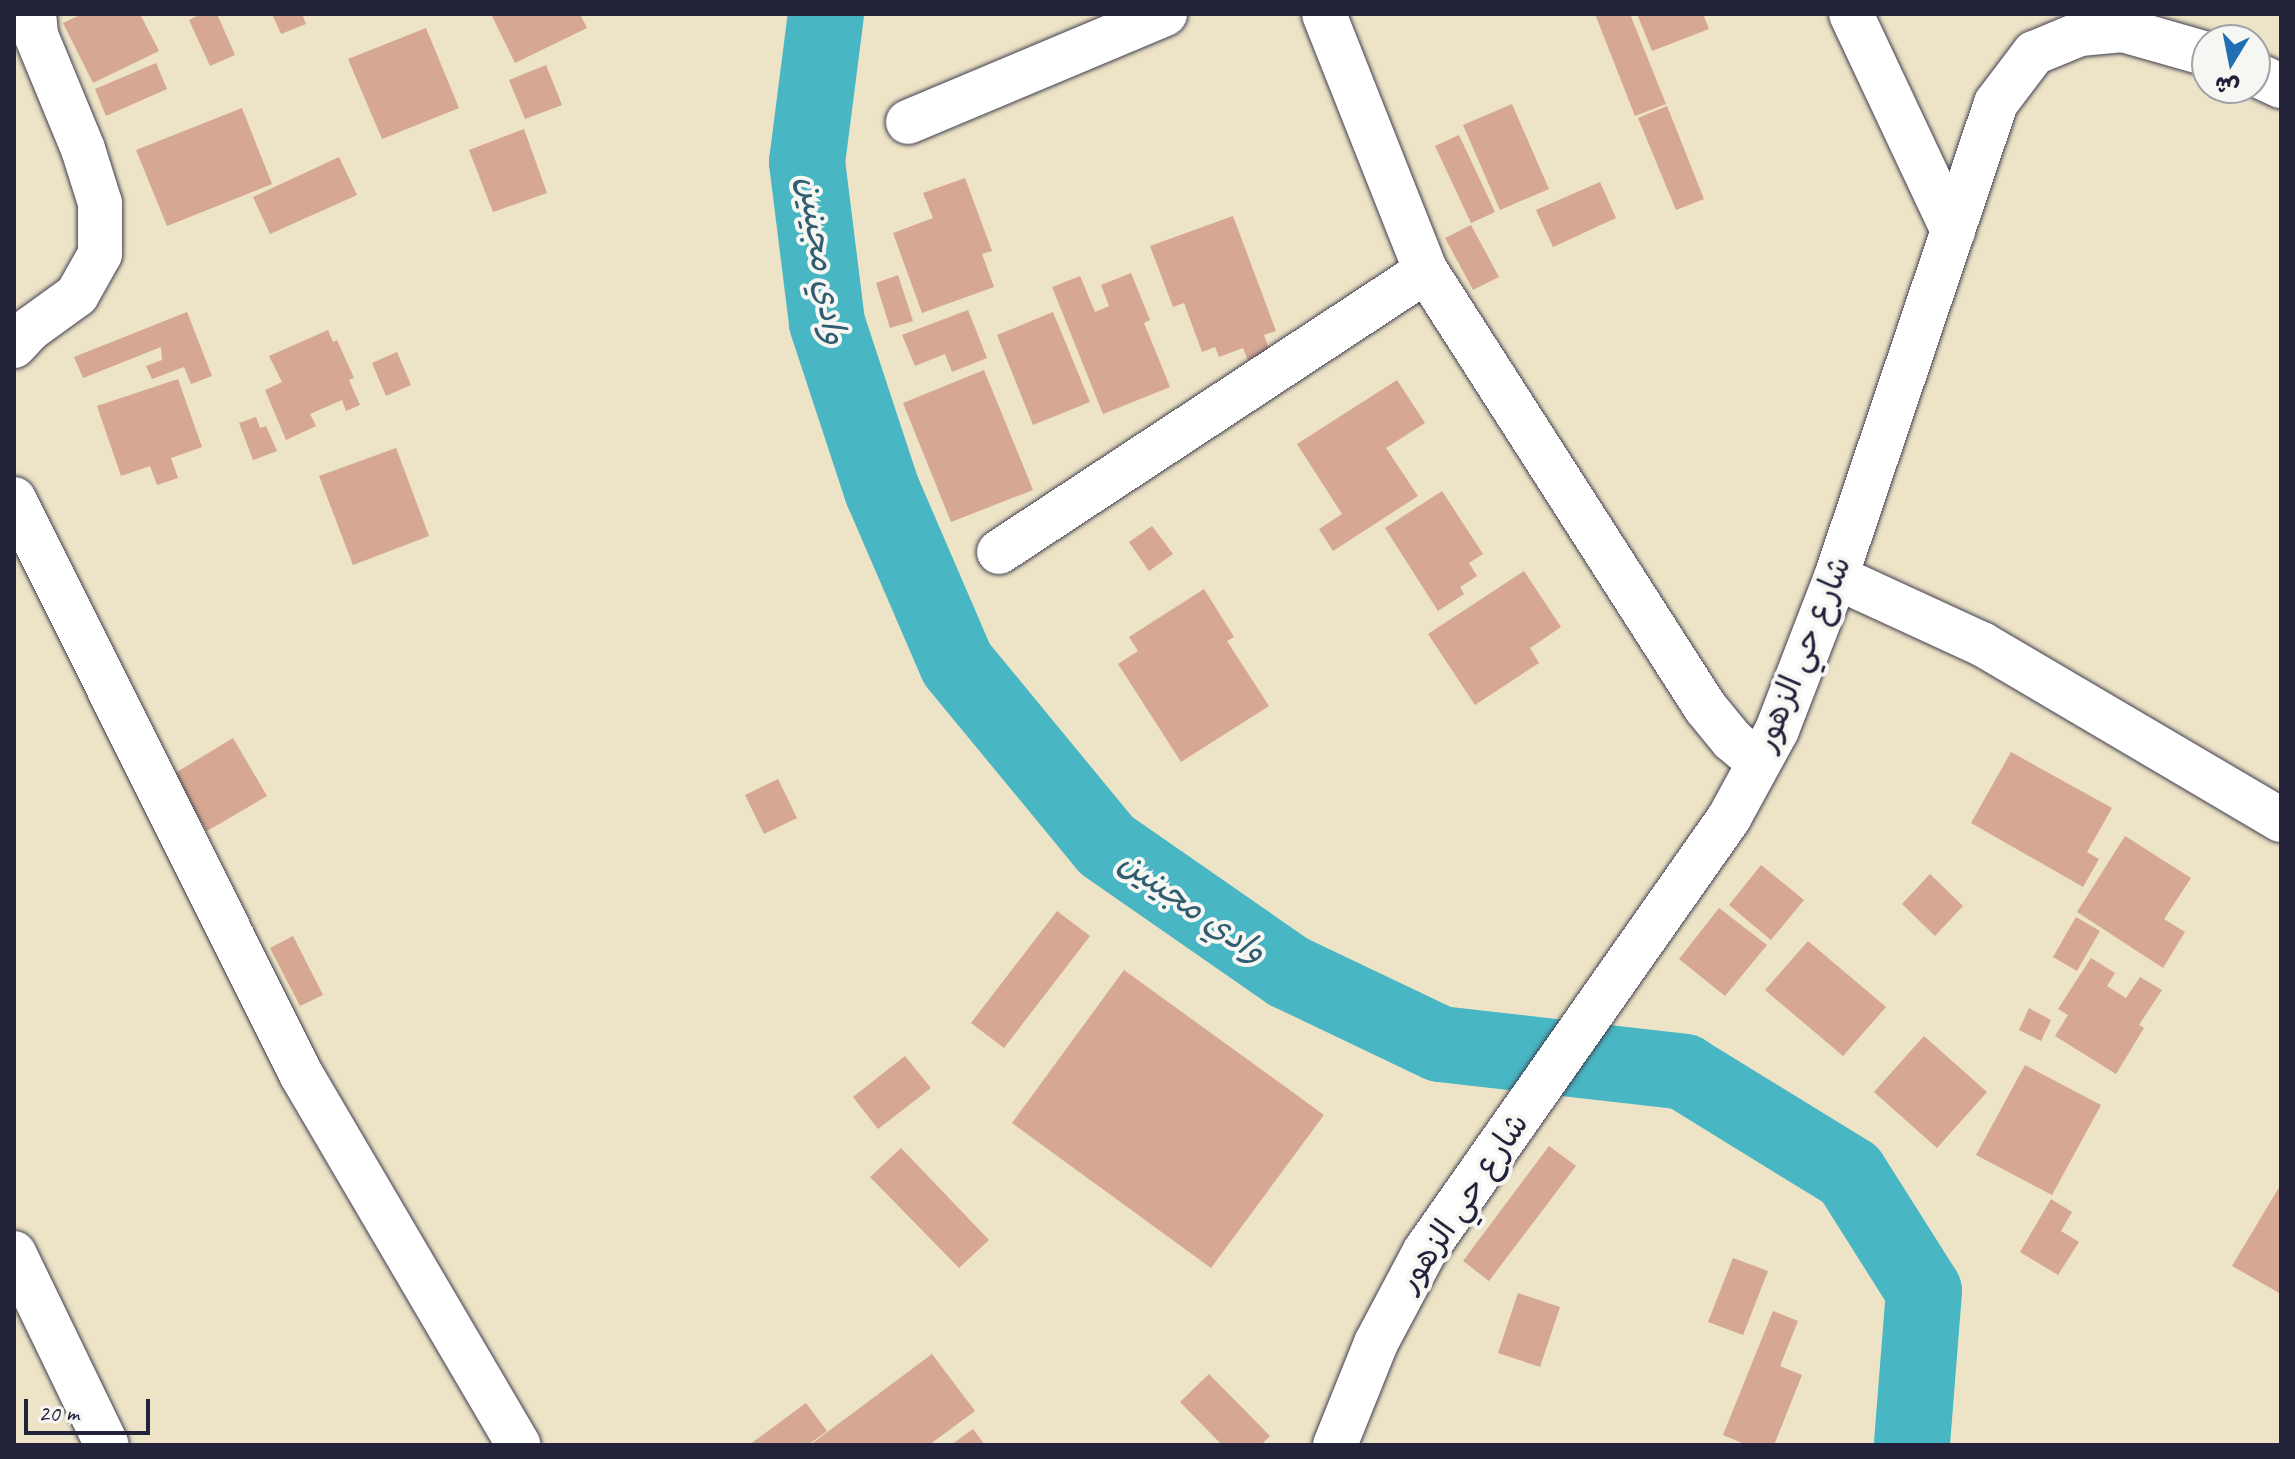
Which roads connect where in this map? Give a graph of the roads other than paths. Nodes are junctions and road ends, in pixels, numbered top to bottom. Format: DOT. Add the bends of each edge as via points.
graph roads {
  1 [pos="34,14"];
  2 [pos="1165,14"];
  3 [pos="1324,14"];
  4 [pos="1851,14"];
  5 [pos="2191,49"];
  6 [pos="908,122"];
  7 [pos="1953,231"];
  8 [pos="1426,271"];
  9 [pos="14,346"];
  10 [pos="14,499"];
  11 [pos="999,552"];
  12 [pos="1836,577"];
  13 [pos="1759,763"];
  14 [pos="2281,820"];
  15 [pos="14,1253"];
  16 [pos="107,1445"];
  17 [pos="519,1445"];
  18 [pos="1335,1445"];
  1 -- 9 [label="street" via="36,35 100,203 100,254 77,295"];
  2 -- 6 [label="street"];
  3 -- 8 [label="street"];
  4 -- 7 [label="street"];
  5 -- 7 [label="street, شارع حي الزهور" via="2123,30 2080,34 2034,53 1996,103"];
  7 -- 12 [label="street, شارع حي الزهور"];
  8 -- 11 [label="street"];
  8 -- 13 [label="street" via="1705,707"];
  10 -- 17 [label="street" via="301,1074"];
  12 -- 13 [label="street, شارع حي الزهور" via="1798,683"];
  12 -- 14 [label="street" via="1982,644"];
  13 -- 18 [label="street, شارع حي الزهور" via="1729,818 1425,1251 1376,1343"];
  15 -- 16 [label="street"];
}
